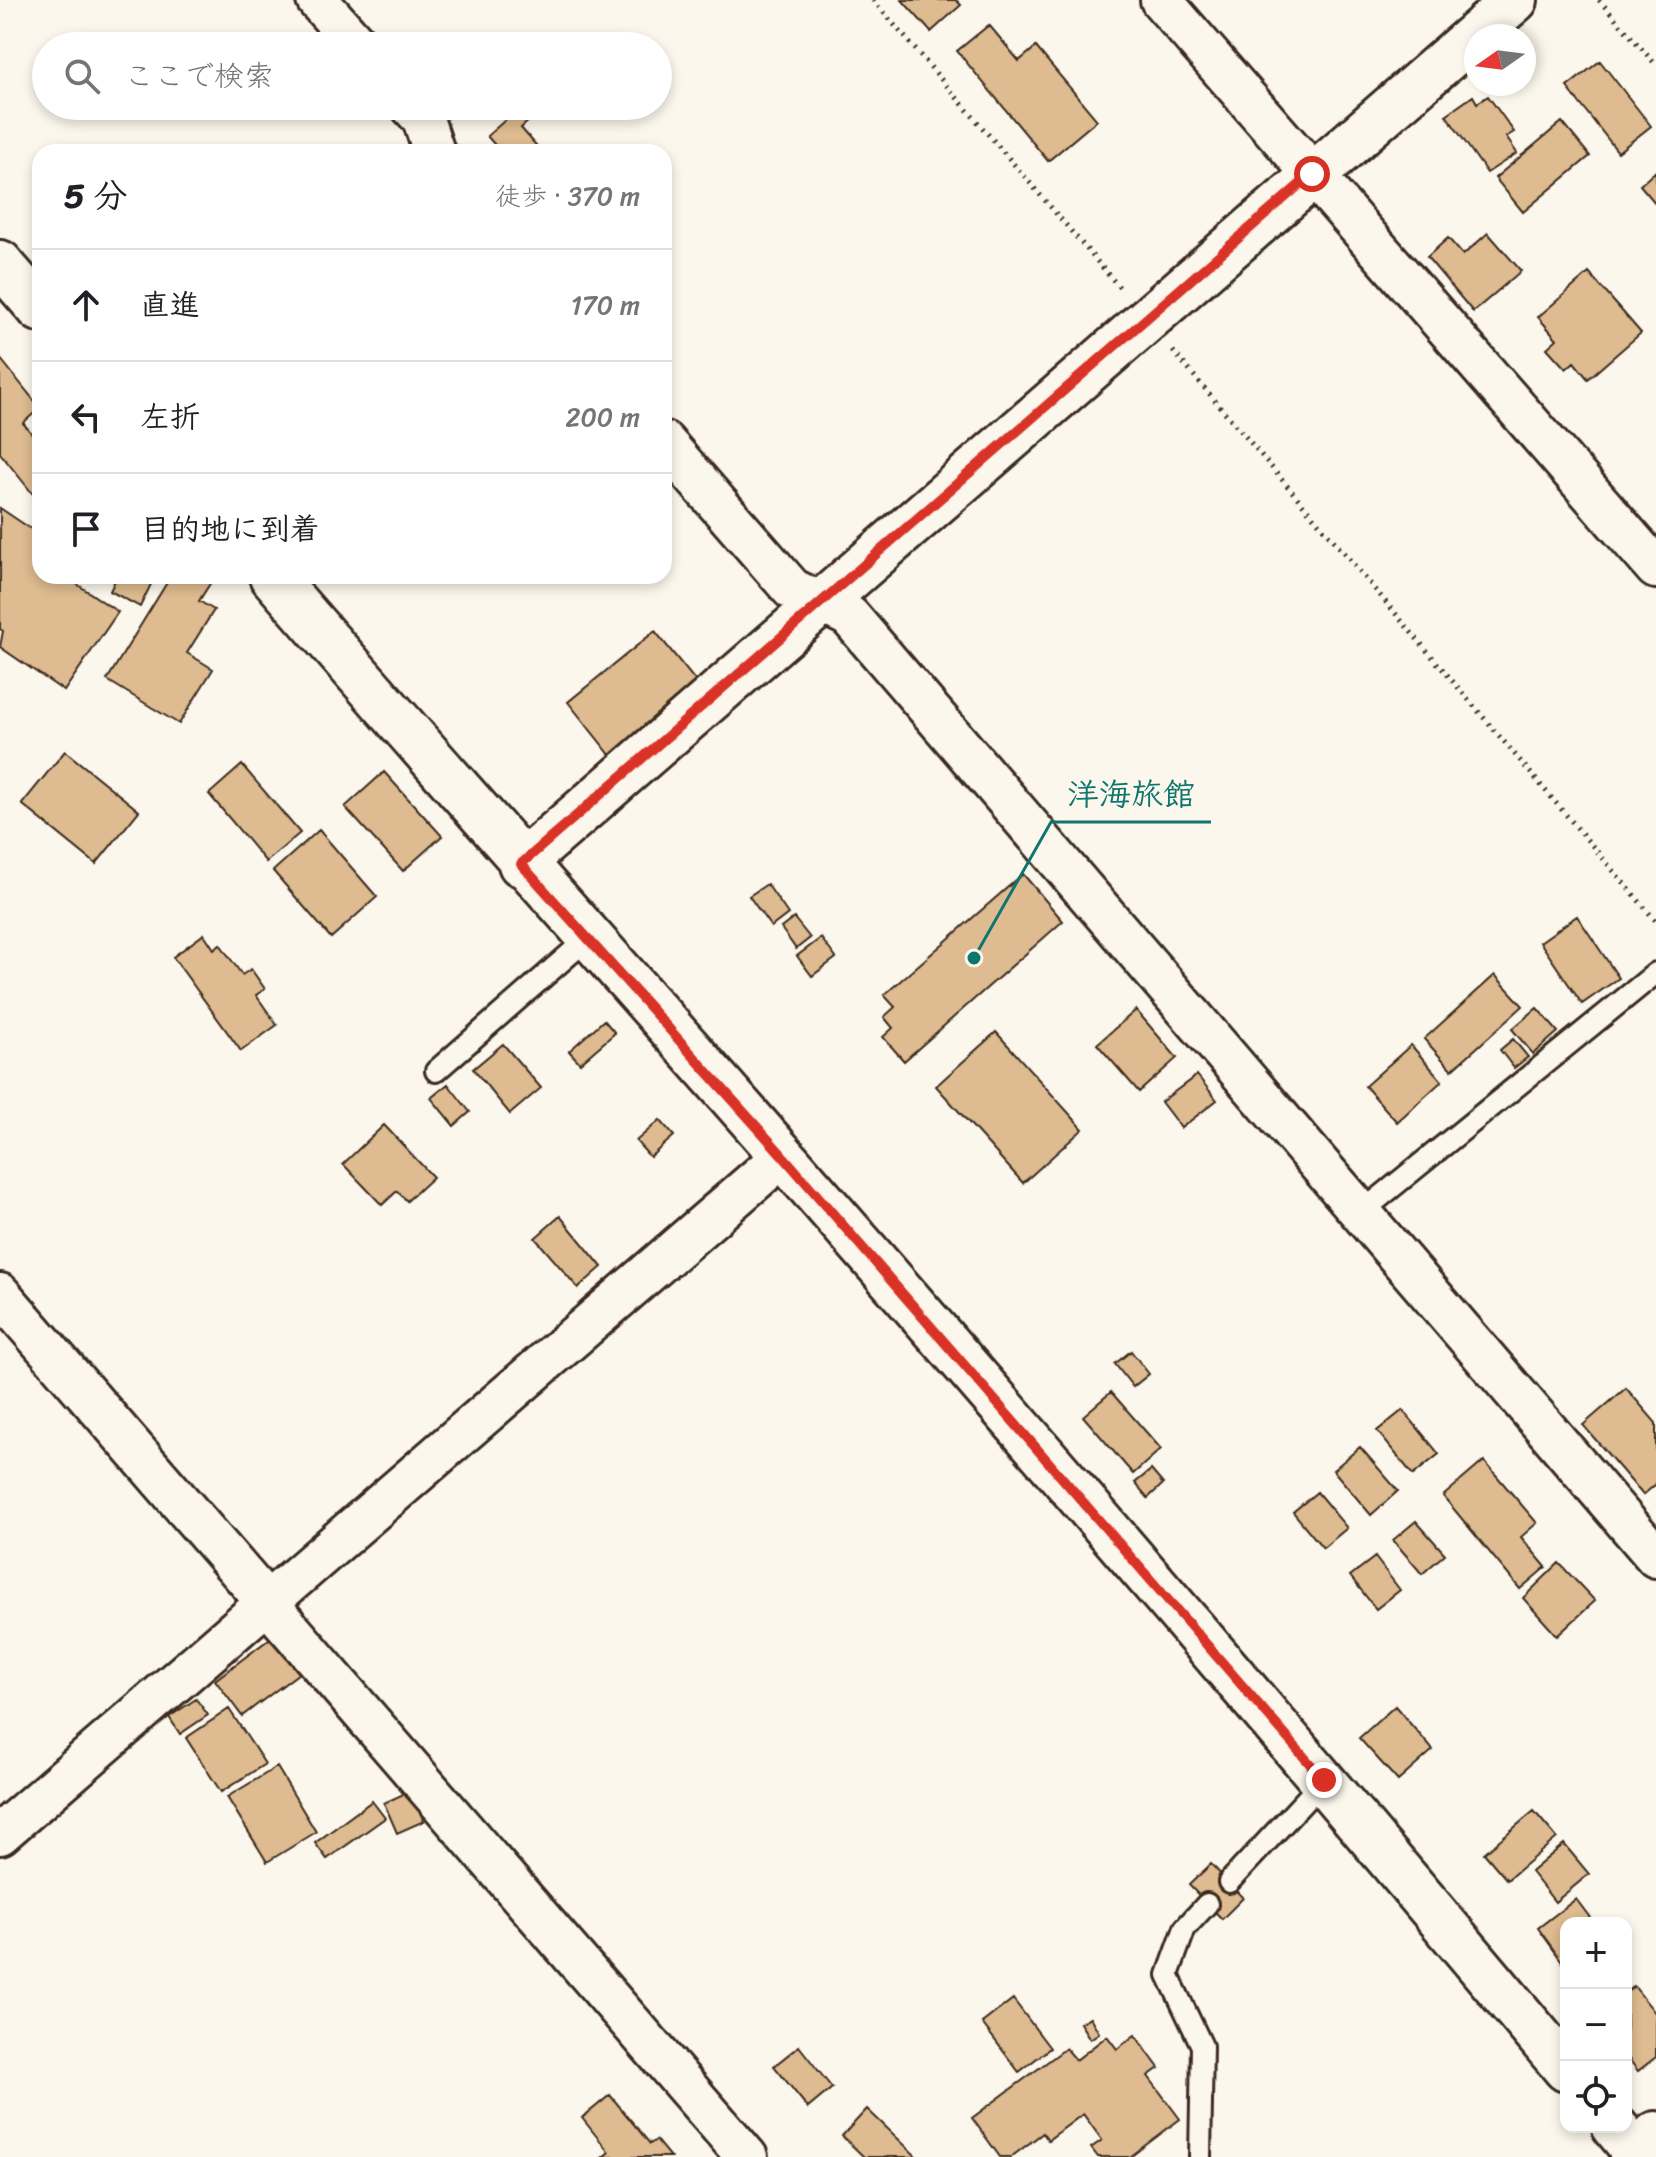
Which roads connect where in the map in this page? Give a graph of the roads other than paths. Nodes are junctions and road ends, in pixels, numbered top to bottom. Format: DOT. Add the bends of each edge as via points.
graph roads {
  1 [pos="317,0"];
  2 [pos="1161,0"];
  3 [pos="1515,0"];
  4 [pos="346,32"];
  5 [pos="423,120"];
  6 [pos="431,144"];
  7 [pos="1312,174"];
  8 [pos="0,263"];
  9 [pos="32,300"];
  10 [pos="672,451"];
  11 [pos="1656,568"];
  12 [pos="279,584"];
  13 [pos="823,604"];
  14 [pos="521,864"];
  15 [pos="588,938"];
  16 [pos="1656,973"];
  17 [pos="436,1071"];
  18 [pos="783,1156"];
  19 [pos="1363,1211"];
  20 [pos="0,1294"];
  21 [pos="1656,1557"];
  22 [pos="268,1602"];
  23 [pos="1324,1780"];
  24 [pos="0,1834"];
  25 [pos="1229,1882"];
  26 [pos="1207,1904"];
  27 [pos="1560,2062"];
  28 [pos="747,2157"];
  29 [pos="1200,2157"];
  1 -- 4 [label="street"];
  2 -- 7 [label="street"];
  3 -- 7 [label="street"];
  5 -- 6 [label="street"];
  7 -- 11 [label="street"];
  7 -- 13 [label="street"];
  8 -- 9 [label="street"];
  10 -- 13 [label="street" via="792,589"];
  12 -- 14 [label="street"];
  13 -- 14 [label="street"];
  13 -- 19 [label="street" via="849,616"];
  14 -- 15 [label="street"];
  15 -- 17 [label="lane"];
  15 -- 18 [label="street"];
  16 -- 19 [label="lane"];
  18 -- 22 [label="street"];
  18 -- 23 [label="street"];
  19 -- 21 [label="street"];
  20 -- 22 [label="street"];
  22 -- 24 [label="street"];
  22 -- 28 [label="street"];
  23 -- 25 [label="lane"];
  23 -- 27 [label="street"];
  26 -- 29 [label="lane" via="1185,1928 1168,1975 1202,2046"];
}
